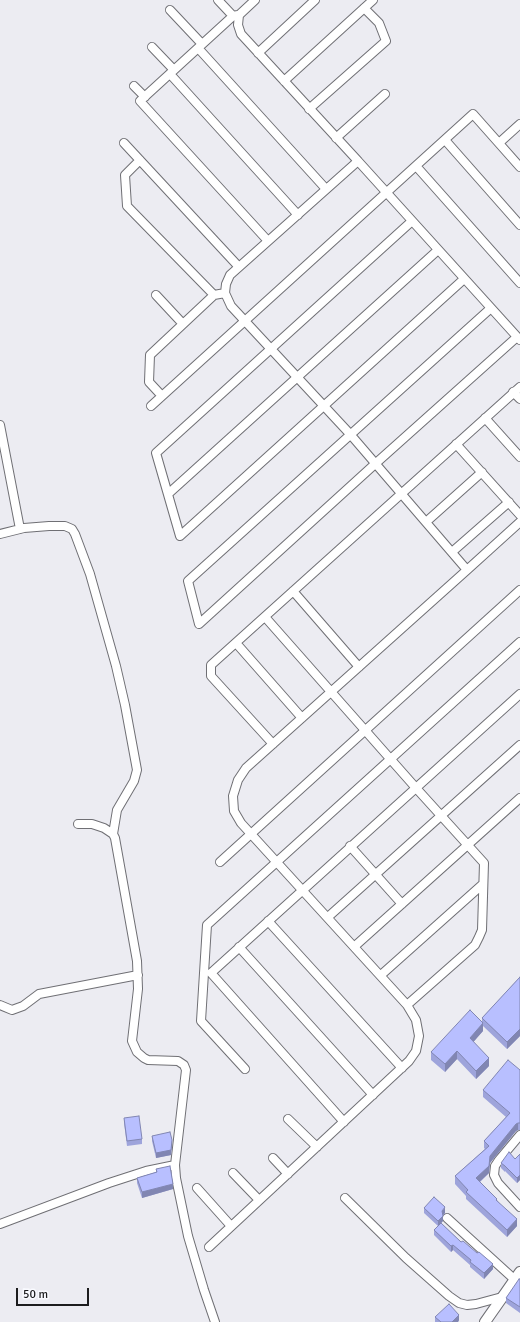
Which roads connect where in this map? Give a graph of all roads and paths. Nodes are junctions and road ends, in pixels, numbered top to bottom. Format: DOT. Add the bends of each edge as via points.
graph roads {
  1 [pos="218,0"];
  2 [pos="255,0"];
  3 [pos="315,0"];
  4 [pos="373,0"];
  5 [pos="364,8"];
  6 [pos="170,10"];
  7 [pos="236,16"];
  8 [pos="200,46"];
  9 [pos="152,47"];
  10 [pos="258,53"];
  11 [pos="172,72"];
  12 [pos="284,81"];
  13 [pos="134,86"];
  14 [pos="384,94"];
  15 [pos="145,97"];
  16 [pos="309,109"];
  17 [pos="520,124"];
  18 [pos="336,138"];
  19 [pos="444,140"];
  20 [pos="124,143"];
  21 [pos="499,143"];
  22 [pos="140,160"];
  23 [pos="358,161"];
  24 [pos="416,166"];
  25 [pos="520,167"];
  26 [pos="326,189"];
  27 [pos="386,192"];
  28 [pos="298,215"];
  29 [pos="412,221"];
  30 [pos="520,225"];
  31 [pos="268,241"];
  32 [pos="438,250"];
  33 [pos="239,267"];
  34 [pos="464,279"];
  35 [pos="520,284"];
  36 [pos="226,293"];
  37 [pos="156,295"];
  38 [pos="214,295"];
  39 [pos="491,308"];
  40 [pos="245,321"];
  41 [pos="183,324"];
  42 [pos="518,338"];
  43 [pos="271,349"];
  44 [pos="297,377"];
  45 [pos="520,387"];
  46 [pos="514,392"];
  47 [pos="162,396"];
  48 [pos="520,400"];
  49 [pos="151,406"];
  50 [pos="324,406"];
  51 [pos="485,418"];
  52 [pos="0,425"];
  53 [pos="350,434"];
  54 [pos="456,444"];
  55 [pos="520,457"];
  56 [pos="375,464"];
  57 [pos="482,472"];
  58 [pos="168,494"];
  59 [pos="401,494"];
  60 [pos="509,502"];
  61 [pos="520,514"];
  62 [pos="426,522"];
  63 [pos="520,522"];
  64 [pos="20,529"];
  65 [pos="0,534"];
  66 [pos="452,552"];
  67 [pos="468,570"];
  68 [pos="520,590"];
  69 [pos="293,591"];
  70 [pos="265,617"];
  71 [pos="520,642"];
  72 [pos="236,643"];
  73 [pos="359,667"];
  74 [pos="331,692"];
  75 [pos="520,694"];
  76 [pos="302,718"];
  77 [pos="365,731"];
  78 [pos="273,744"];
  79 [pos="520,745"];
  80 [pos="390,760"];
  81 [pos="416,788"];
  82 [pos="520,798"];
  83 [pos="442,816"];
  84 [pos="78,824"];
  85 [pos="251,833"];
  86 [pos="113,834"];
  87 [pos="468,845"];
  88 [pos="350,846"];
  89 [pos="220,862"];
  90 [pos="277,862"];
  91 [pos="376,875"];
  92 [pos="483,884"];
  93 [pos="302,889"];
  94 [pos="402,904"];
  95 [pos="328,918"];
  96 [pos="268,920"];
  97 [pos="354,946"];
  98 [pos="239,947"];
  99 [pos="138,975"];
  100 [pos="381,975"];
  101 [pos="0,1005"];
  102 [pos="407,1005"];
  103 [pos="402,1068"];
  104 [pos="245,1069"];
  105 [pos="373,1095"];
  106 [pos="288,1119"];
  107 [pos="344,1122"];
  108 [pos="520,1135"];
  109 [pos="317,1147"];
  110 [pos="273,1158"];
  111 [pos="175,1165"];
  112 [pos="233,1173"];
  113 [pos="288,1174"];
  114 [pos="196,1188"];
  115 [pos="345,1198"];
  116 [pos="259,1200"];
  117 [pos="520,1207"];
  118 [pos="446,1218"];
  119 [pos="0,1224"];
  120 [pos="231,1226"];
  121 [pos="209,1247"];
  122 [pos="517,1276"];
  123 [pos="502,1296"];
  124 [pos="215,1322"];
  125 [pos="485,1322"];
  1 -- 7 [label="street"];
  2 -- 7 [label="street"];
  3 -- 10 [label="street"];
  4 -- 5 [label="street"];
  5 -- 12 [label="street"];
  5 -- 16 [label="street" via="379,23 386,41"];
  6 -- 8 [label="street"];
  7 -- 8 [label="street"];
  7 -- 10 [label="street" via="241,34"];
  8 -- 11 [label="street"];
  8 -- 26 [label="street"];
  9 -- 11 [label="street"];
  10 -- 12 [label="street"];
  11 -- 15 [label="street"];
  11 -- 28 [label="street"];
  12 -- 16 [label="street"];
  13 -- 15 [label="street"];
  14 -- 18 [label="street"];
  15 -- 31 [label="street" via="140,101"];
  16 -- 18 [label="street"];
  17 -- 21 [label="street"];
  18 -- 23 [label="street"];
  19 -- 21 [label="street" via="474,114"];
  19 -- 24 [label="street"];
  19 -- 30 [label="street"];
  20 -- 22 [label="street"];
  21 -- 25 [label="street"];
  22 -- 33 [label="street"];
  22 -- 38 [label="street" via="125,176 127,206"];
  23 -- 26 [label="street"];
  23 -- 27 [label="street"];
  24 -- 27 [label="street"];
  24 -- 35 [label="street"];
  26 -- 28 [label="street"];
  27 -- 29 [label="street"];
  27 -- 40 [label="street"];
  28 -- 31 [label="street"];
  29 -- 32 [label="street"];
  29 -- 43 [label="street"];
  31 -- 33 [label="street"];
  32 -- 34 [label="street"];
  32 -- 44 [label="street"];
  33 -- 36 [label="street" via="230,275"];
  34 -- 39 [label="street"];
  34 -- 50 [label="street"];
  36 -- 38 [label="street"];
  36 -- 40 [label="street" via="231,306"];
  37 -- 41 [label="street"];
  38 -- 41 [label="street"];
  39 -- 42 [label="street"];
  39 -- 53 [label="street"];
  40 -- 43 [label="street"];
  40 -- 47 [label="street"];
  41 -- 47 [label="street" via="150,355 149,382"];
  42 -- 56 [label="street"];
  43 -- 44 [label="street"];
  43 -- 58 [label="street" via="156,453"];
  44 -- 50 [label="street"];
  44 -- 58 [label="street"];
  45 -- 46 [label="street"];
  46 -- 48 [label="street"];
  46 -- 51 [label="street"];
  47 -- 49 [label="street"];
  50 -- 53 [label="street"];
  50 -- 58 [label="street" via="180,536"];
  51 -- 54 [label="street"];
  51 -- 55 [label="street"];
  52 -- 64 [label="street"];
  53 -- 56 [label="street"];
  53 -- 56 [label="street" via="188,581 199,624"];
  54 -- 57 [label="street"];
  54 -- 59 [label="street"];
  56 -- 59 [label="street"];
  57 -- 60 [label="street"];
  57 -- 62 [label="street"];
  59 -- 62 [label="street"];
  59 -- 69 [label="street"];
  60 -- 61 [label="street"];
  60 -- 66 [label="street"];
  62 -- 66 [label="street"];
  63 -- 67 [label="street"];
  64 -- 65 [label="street"];
  64 -- 86 [label="street" via="65,526 72,529 90,574 116,666 137,770 134,781 117,810"];
  66 -- 67 [label="street"];
  67 -- 73 [label="street"];
  68 -- 77 [label="street"];
  69 -- 70 [label="street"];
  69 -- 73 [label="street"];
  70 -- 72 [label="street"];
  70 -- 74 [label="street"];
  71 -- 80 [label="street"];
  72 -- 76 [label="street"];
  72 -- 78 [label="street" via="211,665 211,676"];
  73 -- 74 [label="street"];
  74 -- 76 [label="street"];
  74 -- 77 [label="street"];
  75 -- 81 [label="street"];
  76 -- 78 [label="street"];
  77 -- 80 [label="street"];
  77 -- 85 [label="street"];
  78 -- 85 [label="street" via="246,768 238,780 233,796 234,811"];
  79 -- 83 [label="street"];
  80 -- 81 [label="street"];
  80 -- 90 [label="street"];
  81 -- 83 [label="street"];
  81 -- 88 [label="street"];
  81 -- 93 [label="street"];
  82 -- 87 [label="street"];
  83 -- 87 [label="street"];
  83 -- 91 [label="street"];
  84 -- 86 [label="street" via="92,824"];
  85 -- 89 [label="street"];
  85 -- 90 [label="street"];
  86 -- 99 [label="street"];
  87 -- 92 [label="street" via="484,862"];
  87 -- 94 [label="street"];
  88 -- 91 [label="street"];
  88 -- 93 [label="street"];
  90 -- 93 [label="street"];
  90 -- 104 [label="street" via="207,925 201,1021"];
  91 -- 94 [label="street"];
  91 -- 95 [label="street"];
  92 -- 100 [label="street"];
  92 -- 102 [label="street" via="482,930 475,945"];
  93 -- 95 [label="street"];
  93 -- 96 [label="street"];
  94 -- 97 [label="street"];
  95 -- 97 [label="street"];
  96 -- 98 [label="street"];
  96 -- 103 [label="street"];
  97 -- 100 [label="street"];
  98 -- 105 [label="street"];
  98 -- 107 [label="street" via="210,973"];
  99 -- 101 [label="street" via="39,994 23,1006 12,1010"];
  99 -- 111 [label="street" via="132,1034 134,1047 148,1060 178,1061 186,1070"];
  100 -- 102 [label="street"];
  102 -- 103 [label="street" via="416,1020 419,1036 416,1051"];
  103 -- 105 [label="street"];
  105 -- 107 [label="street"];
  106 -- 109 [label="street"];
  107 -- 109 [label="street"];
  108 -- 117 [label="street" via="495,1166 494,1175"];
  109 -- 113 [label="street"];
  110 -- 113 [label="street"];
  111 -- 119 [label="street" via="109,1182"];
  111 -- 124 [label="street" via="188,1236"];
  112 -- 116 [label="street"];
  113 -- 116 [label="street"];
  114 -- 120 [label="street"];
  115 -- 123 [label="street" via="406,1258 459,1303 476,1304"];
  116 -- 120 [label="street"];
  118 -- 122 [label="street"];
  120 -- 121 [label="street"];
  122 -- 123 [label="street"];
  123 -- 125 [label="street"];
}
